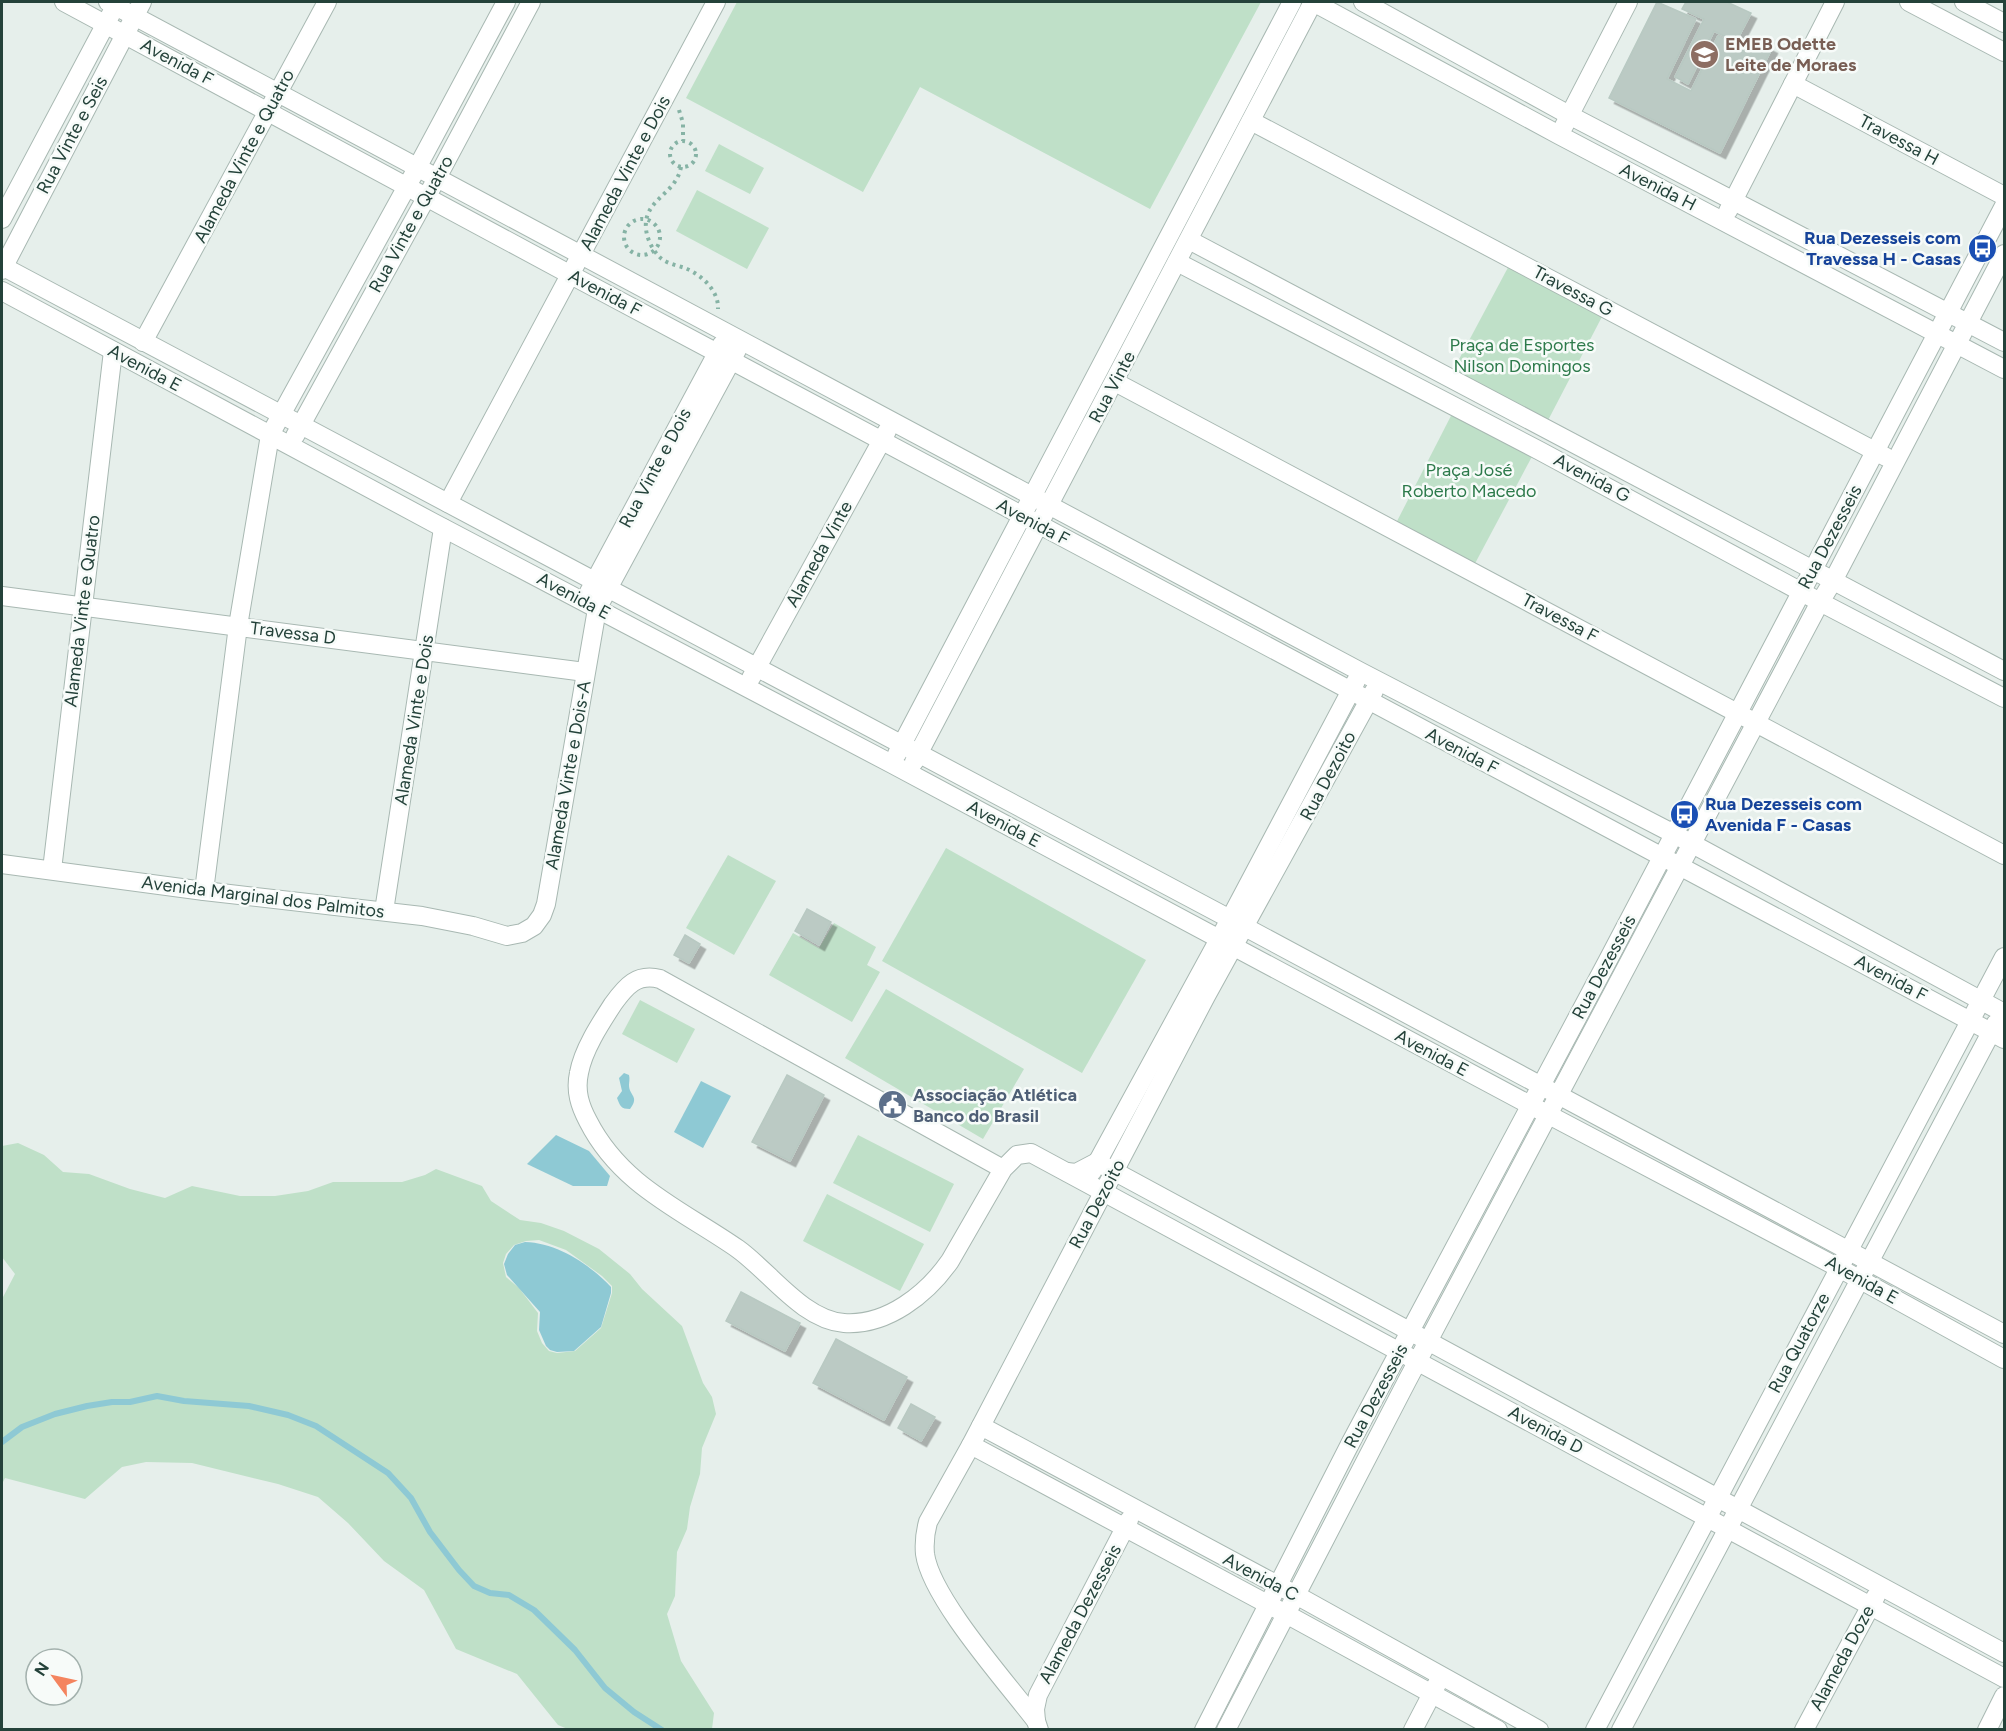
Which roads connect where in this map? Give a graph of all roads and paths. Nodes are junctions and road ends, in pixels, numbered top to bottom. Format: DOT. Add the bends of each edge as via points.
graph roads {
  1 [pos="64,2"];
  2 [pos="327,2"];
  3 [pos="506,2"];
  4 [pos="531,2"];
  5 [pos="716,2"];
  6 [pos="1292,2"];
  7 [pos="1313,2"];
  8 [pos="1363,2"];
  9 [pos="1628,2"];
  10 [pos="1835,2"];
  11 [pos="1909,2"];
  12 [pos="1964,2"];
  13 [pos="114,3"];
  14 [pos="138,9"];
  15 [pos="2004,23"];
  16 [pos="106,24"];
  17 [pos="124,34"];
  18 [pos="2004,51"];
  19 [pos="1793,84"];
  20 [pos="278,93"];
  21 [pos="667,94"];
  22 [pos="269,111"];
  23 [pos="1569,115"];
  24 [pos="1251,121"];
  25 [pos="1559,135"];
  26 [pos="683,141"];
  27 [pos="681,167"];
  28 [pos="417,168"];
  29 [pos="437,178"];
  30 [pos="407,186"];
  31 [pos="427,196"];
  32 [pos="2004,196"];
  33 [pos="1733,200"];
  34 [pos="2004,206"];
  35 [pos="2,219"];
  36 [pos="646,219"];
  37 [pos="1723,220"];
  38 [pos="1189,240"];
  39 [pos="654,250"];
  40 [pos="2004,254"];
  41 [pos="581,256"];
  42 [pos="1177,261"];
  43 [pos="2,268"];
  44 [pos="572,275"];
  45 [pos="2,291"];
  46 [pos="1948,313"];
  47 [pos="1968,322"];
  48 [pos="728,334"];
  49 [pos="1937,334"];
  50 [pos="143,342"];
  51 [pos="2004,342"];
  52 [pos="1957,343"];
  53 [pos="113,351"];
  54 [pos="724,356"];
  55 [pos="2004,369"];
  56 [pos="1115,382"];
  57 [pos="1492,401"];
  58 [pos="281,415"];
  59 [pos="1482,420"];
  60 [pos="892,422"];
  61 [pos="300,426"];
  62 [pos="270,435"];
  63 [pos="881,440"];
  64 [pos="290,446"];
  65 [pos="1875,451"];
  66 [pos="1895,461"];
  67 [pos="1033,497"];
  68 [pos="448,503"];
  69 [pos="1050,506"];
  70 [pos="1023,516"];
  71 [pos="1040,525"];
  72 [pos="443,528"];
  73 [pos="1813,569"];
  74 [pos="1833,581"];
  75 [pos="601,585"];
  76 [pos="1802,591"];
  77 [pos="2,596"];
  78 [pos="1820,602"];
  79 [pos="590,605"];
  80 [pos="82,606"];
  81 [pos="238,626"];
  82 [pos="1928,631"];
  83 [pos="425,650"];
  84 [pos="1918,653"];
  85 [pos="757,668"];
  86 [pos="2004,671"];
  87 [pos="585,672"];
  88 [pos="1361,672"];
  89 [pos="1379,681"];
  90 [pos="746,687"];
  91 [pos="1350,692"];
  92 [pos="2004,698"];
  93 [pos="1368,701"];
  94 [pos="1738,713"];
  95 [pos="1757,723"];
  96 [pos="910,749"];
  97 [pos="900,768"];
  98 [pos="1674,834"];
  99 [pos="1692,845"];
  100 [pos="2004,855"];
  101 [pos="1662,857"];
  102 [pos="2,864"];
  103 [pos="1681,866"];
  104 [pos="52,870"];
  105 [pos="204,891"];
  106 [pos="384,911"];
  107 [pos="1238,923"];
  108 [pos="522,933"];
  109 [pos="1226,943"];
  110 [pos="2004,957"];
  111 [pos="1981,1001"];
  112 [pos="2004,1010"];
  113 [pos="1971,1021"];
  114 [pos="1998,1036"];
  115 [pos="1540,1086"];
  116 [pos="1559,1096"];
  117 [pos="1530,1105"];
  118 [pos="1549,1115"];
  119 [pos="1097,1162"];
  120 [pos="1003,1169"];
  121 [pos="1114,1171"];
  122 [pos="1067,1172"];
  123 [pos="1086,1183"];
  124 [pos="1104,1192"];
  125 [pos="1849,1250"];
  126 [pos="1870,1261"];
  127 [pos="1839,1268"];
  128 [pos="1860,1279"];
  129 [pos="1410,1332"];
  130 [pos="2004,1334"];
  131 [pos="1428,1342"];
  132 [pos="1400,1351"];
  133 [pos="2004,1359"];
  134 [pos="1418,1361"];
  135 [pos="981,1426"];
  136 [pos="971,1445"];
  137 [pos="1718,1497"];
  138 [pos="1739,1508"];
  139 [pos="1134,1510"];
  140 [pos="1708,1517"];
  141 [pos="1728,1528"];
  142 [pos="1124,1529"];
  143 [pos="1278,1586"];
  144 [pos="1881,1587"];
  145 [pos="1296,1595"];
  146 [pos="1268,1605"];
  147 [pos="1870,1606"];
  148 [pos="1286,1614"];
  149 [pos="2004,1653"];
  150 [pos="1441,1675"];
  151 [pos="2004,1677"];
  152 [pos="1432,1693"];
  153 [pos="2004,1696"];
  154 [pos="1037,1725"];
  155 [pos="1204,1730"];
  156 [pos="1226,1730"];
  157 [pos="1413,1730"];
  158 [pos="1498,1730"];
  159 [pos="1539,1730"];
  160 [pos="1595,1730"];
  161 [pos="1622,1730"];
  162 [pos="1804,1730"];
  163 [pos="1987,1730"];
  1 -- 16 [label="street, Avenida F"];
  2 -- 20 [label="street, Alameda Vinte e Quatro"];
  3 -- 28 [label="street, Rua Vinte e Quatro"];
  4 -- 29 [label="street, Rua Vinte e Quatro"];
  5 -- 21 [label="street, Alameda Vinte e Dois"];
  6 -- 67 [label="street, Rua Vinte"];
  7 -- 24 [label="street, Rua Vinte"];
  7 -- 25 [label="street, Avenida H"];
  8 -- 23 [label="street, Avenida H"];
  9 -- 23 [label="street"];
  10 -- 19 [label="street"];
  11 -- 18 [label="street"];
  12 -- 15 [label="street"];
  13 -- 14 [label="street, Avenida F"];
  13 -- 16 [label="street, Rua Vinte e Seis"];
  14 -- 17 [label="street, Rua Vinte e Seis"];
  14 -- 20 [label="street, Avenida F"];
  16 -- 17 [label="street, Avenida F"];
  16 -- 35 [label="street, Rua Vinte e Seis"];
  17 -- 22 [label="street, Avenida F"];
  17 -- 43 [label="street, Rua Vinte e Seis"];
  19 -- 32 [label="street, Travessa H"];
  19 -- 33 [label="street"];
  20 -- 22 [label="street, Alameda Vinte e Quatro"];
  20 -- 28 [label="street, Avenida F"];
  21 -- 26 [label="path" via="682,117"];
  21 -- 41 [label="street, Alameda Vinte e Dois"];
  22 -- 30 [label="street, Avenida F"];
  22 -- 50 [label="street, Alameda Vinte e Quatro"];
  23 -- 25 [label="street"];
  23 -- 33 [label="street, Avenida H"];
  24 -- 38 [label="street, Rua Vinte"];
  24 -- 65 [label="street, Travessa G"];
  25 -- 37 [label="street, Avenida H"];
  26 -- 27 [label="path" via="670,152 673,163"];
  26 -- 27 [label="path" via="693,146 696,155 691,164"];
  27 -- 36 [label="path" via="674,185 651,207"];
  28 -- 29 [label="street, Avenida F"];
  28 -- 30 [label="street, Rua Vinte e Quatro"];
  29 -- 31 [label="street, Rua Vinte e Quatro"];
  29 -- 41 [label="street, Avenida F"];
  30 -- 31 [label="street, Avenida F"];
  30 -- 58 [label="street, Rua Vinte e Quatro"];
  31 -- 44 [label="street, Avenida F"];
  31 -- 61 [label="street, Rua Vinte e Quatro"];
  33 -- 37 [label="street"];
  33 -- 46 [label="street, Avenida H"];
  34 -- 46 [label="street, Rua Dezesseis"];
  36 -- 39 [label="path"];
  36 -- 39 [label="path" via="654,223 660,234"];
  36 -- 39 [label="path" via="629,224 624,230 624,241 636,255"];
  37 -- 49 [label="street, Avenida H"];
  38 -- 42 [label="street, Rua Vinte"];
  38 -- 57 [label="street, Avenida G"];
  39 -- 48 [label="path" via="663,260 700,276 712,289"];
  40 -- 47 [label="street, Rua Dezesseis"];
  41 -- 44 [label="street, Alameda Vinte e Dois"];
  41 -- 48 [label="street, Avenida F"];
  42 -- 56 [label="street, Rua Vinte"];
  42 -- 59 [label="street, Avenida G"];
  43 -- 50 [label="street, Avenida E"];
  44 -- 54 [label="street, Avenida F"];
  44 -- 68 [label="street, Alameda Vinte e Dois"];
  45 -- 53 [label="street, Avenida E"];
  46 -- 47 [label="street, Avenida H"];
  46 -- 49 [label="street, Rua Dezesseis"];
  47 -- 51 [label="street, Avenida H"];
  47 -- 52 [label="street, Rua Dezesseis"];
  48 -- 54 [label="street, Rua Vinte e Dois"];
  48 -- 60 [label="street, Avenida F"];
  49 -- 52 [label="street, Avenida H"];
  49 -- 65 [label="street, Rua Dezesseis"];
  50 -- 58 [label="street, Avenida E"];
  52 -- 55 [label="street, Avenida H"];
  52 -- 66 [label="street, Rua Dezesseis"];
  53 -- 62 [label="street, Avenida E"];
  53 -- 80 [label="street, Alameda Vinte e Quatro"];
  54 -- 63 [label="street, Avenida F"];
  54 -- 75 [label="street, Rua Vinte e Dois"];
  56 -- 69 [label="street, Rua Vinte"];
  56 -- 94 [label="street, Travessa F"];
  57 -- 59 [label="street"];
  57 -- 73 [label="street, Avenida G"];
  58 -- 61 [label="street, Avenida E"];
  58 -- 62 [label="street, Rua Vinte e Quatro"];
  59 -- 76 [label="street, Avenida G"];
  60 -- 63 [label="street, Alameda Vinte"];
  60 -- 67 [label="street, Avenida F"];
  61 -- 64 [label="street, Rua Vinte e Quatro"];
  61 -- 68 [label="street, Avenida E"];
  62 -- 64 [label="street, Avenida E"];
  62 -- 81 [label="street, Rua Vinte e Quatro"];
  63 -- 70 [label="street, Avenida F"];
  63 -- 85 [label="street, Alameda Vinte"];
  64 -- 72 [label="street, Avenida E"];
  65 -- 66 [label="street, Travessa G"];
  65 -- 73 [label="street, Rua Dezesseis"];
  66 -- 74 [label="street, Rua Dezesseis"];
  67 -- 69 [label="street, Avenida F"];
  67 -- 70 [label="street, Rua Vinte"];
  68 -- 75 [label="street, Avenida E"];
  69 -- 71 [label="street, Rua Vinte"];
  69 -- 88 [label="street, Avenida F"];
  70 -- 71 [label="street, Avenida F"];
  70 -- 96 [label="street, Rua Vinte"];
  71 -- 91 [label="street, Avenida F"];
  71 -- 96 [label="street, Rua Vinte"];
  72 -- 79 [label="street, Avenida E"];
  72 -- 83 [label="street, Alameda Vinte e Dois"];
  73 -- 74 [label="street, Avenida G"];
  73 -- 76 [label="street, Rua Dezesseis"];
  74 -- 78 [label="street, Rua Dezesseis"];
  74 -- 82 [label="street, Avenida G"];
  75 -- 79 [label="street, Rua Vinte e Dois"];
  75 -- 85 [label="street, Avenida E"];
  76 -- 78 [label="street, Avenida G"];
  76 -- 94 [label="street, Rua Dezesseis"];
  77 -- 80 [label="street, Travessa D"];
  78 -- 84 [label="street, Avenida G"];
  78 -- 95 [label="street, Rua Dezesseis"];
  79 -- 87 [label="street, Alameda Vinte e Dois-A"];
  79 -- 90 [label="street, Avenida E"];
  80 -- 81 [label="street, Travessa D"];
  80 -- 104 [label="street, Alameda Vinte e Quatro"];
  81 -- 83 [label="street, Travessa D"];
  81 -- 105 [label="street, Rua Vinte e Quatro"];
  82 -- 84 [label="street"];
  82 -- 86 [label="street, Avenida G"];
  83 -- 87 [label="street, Travessa D"];
  83 -- 106 [label="street, Alameda Vinte e Dois"];
  84 -- 92 [label="street, Avenida G"];
  85 -- 90 [label="street, Alameda Vinte"];
  85 -- 96 [label="street, Avenida E"];
  87 -- 108 [label="street, Alameda Vinte e Dois-A" via="546,904 538,921"];
  88 -- 89 [label="street, Avenida F"];
  88 -- 91 [label="street, Rua Dezoito"];
  89 -- 93 [label="street, Rua Dezoito"];
  89 -- 98 [label="street, Avenida F"];
  90 -- 97 [label="street, Avenida E"];
  91 -- 93 [label="street, Avenida F"];
  91 -- 107 [label="street, Rua Dezoito"];
  93 -- 101 [label="street, Avenida F"];
  93 -- 107 [label="street, Rua Dezoito"];
  94 -- 95 [label="street, Travessa F"];
  94 -- 98 [label="street, Rua Dezesseis"];
  95 -- 99 [label="street, Rua Dezesseis"];
  95 -- 100 [label="street, Travessa F"];
  96 -- 97 [label="street, Rua Vinte"];
  96 -- 107 [label="street, Avenida E"];
  97 -- 109 [label="street, Avenida E"];
  98 -- 99 [label="street, Avenida F"];
  98 -- 101 [label="street, Rua Dezesseis"];
  99 -- 103 [label="street, Rua Dezesseis"];
  99 -- 111 [label="street, Avenida F"];
  101 -- 103 [label="street, Avenida F"];
  101 -- 115 [label="street, Rua Dezesseis"];
  102 -- 104 [label="street, Avenida Marginal dos Palmitos"];
  103 -- 113 [label="street, Avenida F"];
  103 -- 116 [label="street, Rua Dezesseis"];
  104 -- 105 [label="street, Avenida Marginal dos Palmitos"];
  105 -- 106 [label="street, Avenida Marginal dos Palmitos"];
  106 -- 108 [label="street, Avenida Marginal dos Palmitos" via="507,936"];
  107 -- 109 [label="street, Rua Dezoito"];
  107 -- 115 [label="street, Avenida E"];
  109 -- 117 [label="street, Avenida E"];
  109 -- 119 [label="street, Rua Dezoito"];
  109 -- 121 [label="street, Rua Dezoito" via="1206,996"];
  110 -- 111 [label="street, Rua Quatorze"];
  111 -- 112 [label="street, Avenida F"];
  111 -- 113 [label="street, Rua Quatorze"];
  112 -- 114 [label="street, Rua Quatorze"];
  113 -- 114 [label="street, Avenida F"];
  113 -- 125 [label="street, Rua Quatorze"];
  114 -- 126 [label="street, Rua Quatorze"];
  115 -- 116 [label="street, Avenida E"];
  115 -- 117 [label="street, Rua Dezesseis"];
  116 -- 118 [label="street, Rua Dezesseis"];
  116 -- 125 [label="street, Avenida E"];
  117 -- 118 [label="street, Avenida E"];
  117 -- 129 [label="street, Rua Dezesseis"];
  118 -- 127 [label="street, Avenida E"];
  118 -- 131 [label="street, Rua Dezesseis"];
  119 -- 121 [label="street, Avenida D"];
  119 -- 122 [label="street" via="1076,1173"];
  119 -- 123 [label="street, Rua Dezoito"];
  120 -- 120 [label="street" via="940,1276 915,1299 882,1316 854,1323 835,1322 800,1304 738,1250 634,1181 606,1148 580,1106 579,1072 588,1048 623,991 632,981 651,976"];
  120 -- 122 [label="street, Avenida D" via="1017,1155 1027,1153"];
  121 -- 124 [label="street, Rua Dezoito"];
  121 -- 129 [label="street, Avenida D"];
  122 -- 123 [label="street, Avenida D"];
  123 -- 124 [label="street, Avenida D"];
  124 -- 132 [label="street, Avenida D"];
  124 -- 135 [label="street, Rua Dezoito"];
  125 -- 126 [label="street, Avenida E"];
  125 -- 127 [label="street, Rua Quatorze"];
  126 -- 128 [label="street, Rua Quatorze"];
  126 -- 130 [label="street, Avenida E"];
  127 -- 128 [label="street, Avenida E"];
  127 -- 137 [label="street, Rua Quatorze"];
  128 -- 133 [label="street, Avenida E"];
  128 -- 138 [label="street, Rua Quatorze"];
  129 -- 131 [label="street, Avenida D"];
  129 -- 132 [label="street, Rua Dezesseis"];
  131 -- 134 [label="street, Rua Dezesseis"];
  131 -- 137 [label="street, Avenida D"];
  132 -- 134 [label="street, Avenida D"];
  132 -- 143 [label="street, Rua Dezesseis"];
  134 -- 140 [label="street, Avenida D"];
  134 -- 145 [label="street, Rua Dezesseis"];
  135 -- 136 [label="street, Rua Dezoito"];
  135 -- 139 [label="street, Avenida C"];
  136 -- 142 [label="street, Avenida C"];
  136 -- 154 [label="street, Rua Dezoito" via="928,1522 925,1555 952,1610"];
  137 -- 138 [label="street, Avenida D"];
  137 -- 140 [label="street, Rua Quatorze"];
  138 -- 141 [label="street, Rua Quatorze"];
  138 -- 144 [label="street, Avenida D"];
  139 -- 142 [label="street, Alameda Dezesseis"];
  139 -- 143 [label="street, Avenida C"];
  140 -- 141 [label="street, Avenida D"];
  140 -- 160 [label="street, Rua Quatorze"];
  141 -- 147 [label="street, Avenida D"];
  141 -- 161 [label="street, Rua Quatorze"];
  142 -- 146 [label="street, Avenida C"];
  142 -- 154 [label="street, Alameda Dezesseis" via="1038,1695"];
  143 -- 145 [label="street, Avenida C"];
  143 -- 146 [label="street, Rua Dezesseis"];
  144 -- 147 [label="street, Alameda Doze"];
  144 -- 149 [label="street, Avenida D"];
  145 -- 148 [label="street, Rua Dezesseis"];
  145 -- 150 [label="street, Avenida C"];
  146 -- 148 [label="street, Avenida C"];
  146 -- 155 [label="street, Rua Dezesseis"];
  147 -- 151 [label="street, Avenida D"];
  147 -- 162 [label="street, Alameda Doze"];
  148 -- 152 [label="street, Avenida C"];
  148 -- 156 [label="street, Rua Dezesseis"];
  150 -- 152 [label="street"];
  150 -- 159 [label="street, Avenida C"];
  152 -- 157 [label="street"];
  152 -- 158 [label="street, Avenida C"];
  153 -- 163 [label="street"];
}
